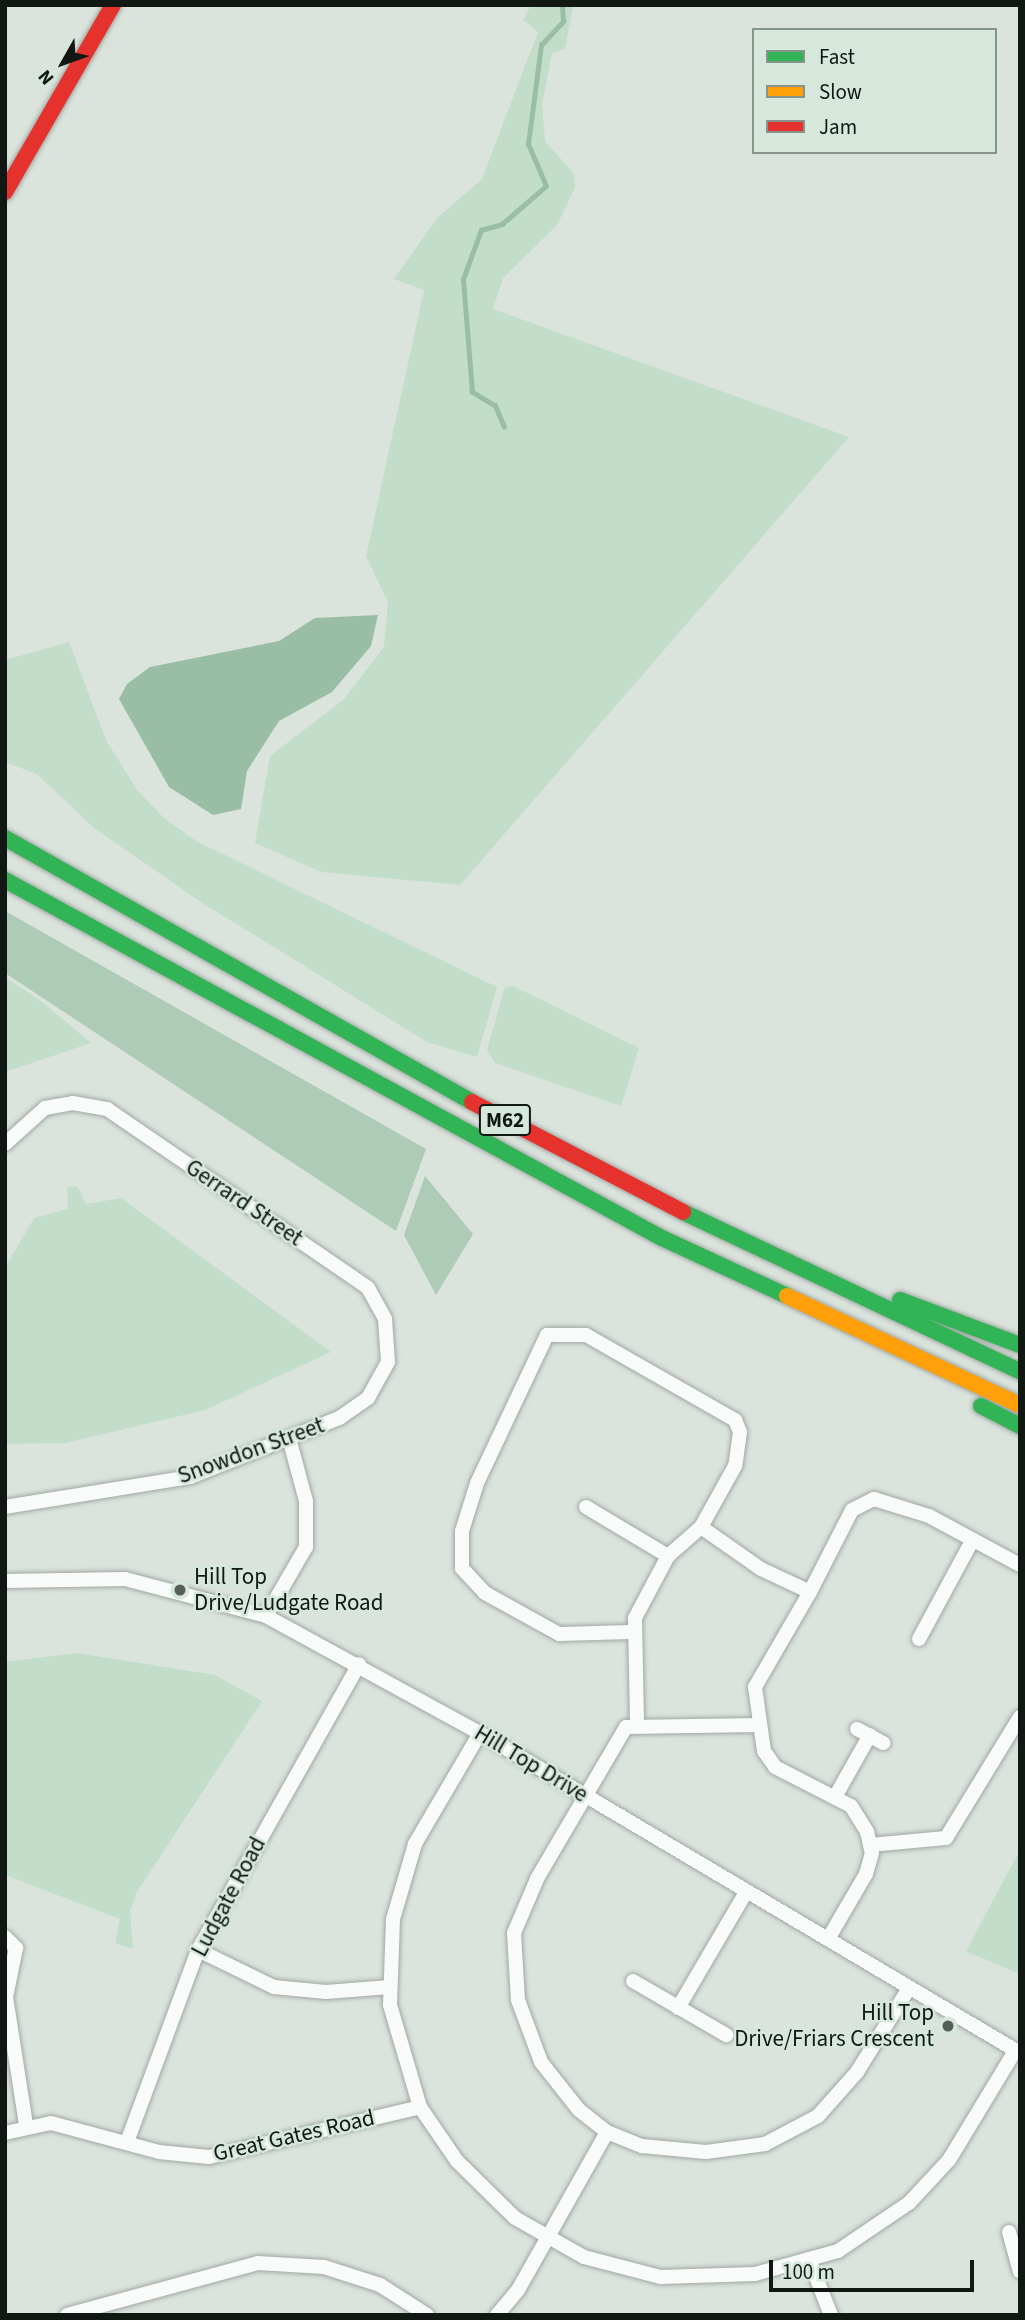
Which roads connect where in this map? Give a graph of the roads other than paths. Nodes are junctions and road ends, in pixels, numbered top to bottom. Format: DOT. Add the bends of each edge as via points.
graph roads {
  1 [pos="113,5"];
  2 [pos="5,192"];
  3 [pos="5,838"];
  4 [pos="5,880"];
  5 [pos="5,1144"];
  6 [pos="728,1235"];
  7 [pos="662,1238"];
  8 [pos="1020,1345"];
  9 [pos="388,1362"];
  10 [pos="1020,1371"];
  11 [pos="1020,1405"];
  12 [pos="1020,1426"];
  13 [pos="289,1438"];
  14 [pos="5,1507"];
  15 [pos="586,1507"];
  16 [pos="701,1527"];
  17 [pos="972,1541"];
  18 [pos="668,1556"];
  19 [pos="1020,1565"];
  20 [pos="5,1581"];
  21 [pos="810,1592"];
  22 [pos="266,1616"];
  23 [pos="631,1632"];
  24 [pos="919,1639"];
  25 [pos="359,1664"];
  26 [pos="1020,1717"];
  27 [pos="760,1725"];
  28 [pos="631,1726"];
  29 [pos="480,1733"];
  30 [pos="883,1743"];
  31 [pos="586,1797"];
  32 [pos="835,1797"];
  33 [pos="870,1845"];
  34 [pos="746,1892"];
  35 [pos="5,1937"];
  36 [pos="828,1940"];
  37 [pos="198,1950"];
  38 [pos="633,1981"];
  39 [pos="390,1987"];
  40 [pos="909,1988"];
  41 [pos="678,2008"];
  42 [pos="726,2035"];
  43 [pos="1018,2052"];
  44 [pos="420,2107"];
  45 [pos="26,2125"];
  46 [pos="607,2132"];
  47 [pos="5,2133"];
  48 [pos="127,2142"];
  49 [pos="1009,2232"];
  50 [pos="546,2236"];
  51 [pos="809,2259"];
  52 [pos="1020,2272"];
  53 [pos="67,2315"];
  54 [pos="427,2315"];
  55 [pos="497,2315"];
  56 [pos="831,2315"];
  1 -- 2 [label="main road"];
  3 -- 6 [label="main road, M62" via="444,1087"];
  4 -- 7 [label="main road, M62"];
  5 -- 9 [label="street, Gerrard Street" via="45,1108 73,1103 107,1109 368,1288 385,1319"];
  6 -- 8 [label="main road, M62"];
  6 -- 10 [label="main road, M62"];
  7 -- 11 [label="main road, M62"];
  7 -- 12 [label="main road, M62"];
  9 -- 13 [label="street, Snowdon Street" via="368,1398 340,1418"];
  13 -- 14 [label="street, Snowdon Street" via="190,1477"];
  13 -- 22 [label="street" via="306,1502 306,1547"];
  15 -- 18 [label="street"];
  16 -- 18 [label="street"];
  16 -- 21 [label="street" via="761,1569"];
  16 -- 23 [label="street" via="735,1466 740,1447 735,1420 586,1335 547,1335 469,1507 462,1568 485,1593 559,1634"];
  17 -- 19 [label="street"];
  17 -- 21 [label="street" via="892,1500 863,1503 839,1531"];
  17 -- 24 [label="street"];
  18 -- 23 [label="street"];
  20 -- 22 [label="street, Hill Top Drive" via="125,1579"];
  21 -- 27 [label="street" via="755,1687"];
  22 -- 25 [label="street, Hill Top Drive"];
  23 -- 28 [label="street"];
  25 -- 29 [label="street, Hill Top Drive"];
  25 -- 37 [label="street, Ludgate Road"];
  26 -- 33 [label="street" via="946,1838"];
  27 -- 28 [label="street" via="693,1730"];
  27 -- 32 [label="street" via="775,1767"];
  28 -- 31 [label="street"];
  29 -- 31 [label="street, Hill Top Drive"];
  29 -- 39 [label="street" via="415,1844 393,1919"];
  30 -- 32 [label="street" via="863,1732"];
  31 -- 34 [label="street, Hill Top Drive"];
  31 -- 46 [label="street" via="514,1933 518,2000 541,2062 579,2110"];
  32 -- 33 [label="street" via="851,1806"];
  33 -- 36 [label="street" via="853,1905"];
  34 -- 36 [label="street, Hill Top Drive"];
  34 -- 41 [label="street"];
  35 -- 45 [label="street" via="16,1948 6,1997"];
  36 -- 40 [label="street, Hill Top Drive"];
  37 -- 39 [label="street" via="274,1987 326,1992"];
  37 -- 48 [label="street, Ludgate Road"];
  38 -- 41 [label="street"];
  39 -- 44 [label="street" via="390,2005"];
  40 -- 43 [label="street, Hill Top Drive"];
  40 -- 46 [label="street" via="856,2072 818,2116 765,2144 706,2152 642,2146"];
  41 -- 42 [label="street"];
  43 -- 51 [label="street" via="949,2160 909,2203 838,2251"];
  44 -- 48 [label="street, Great Gates Road" via="209,2157"];
  44 -- 50 [label="street" via="457,2161 516,2218"];
  45 -- 47 [label="street, Great Gates Road"];
  45 -- 48 [label="street, Great Gates Road" via="51,2123"];
  46 -- 50 [label="street"];
  49 -- 52 [label="street"];
  50 -- 51 [label="street" via="584,2257 661,2277 755,2274"];
  50 -- 55 [label="street"];
  51 -- 56 [label="street"];
  53 -- 54 [label="street" via="258,2263 324,2267 380,2285"];
}
